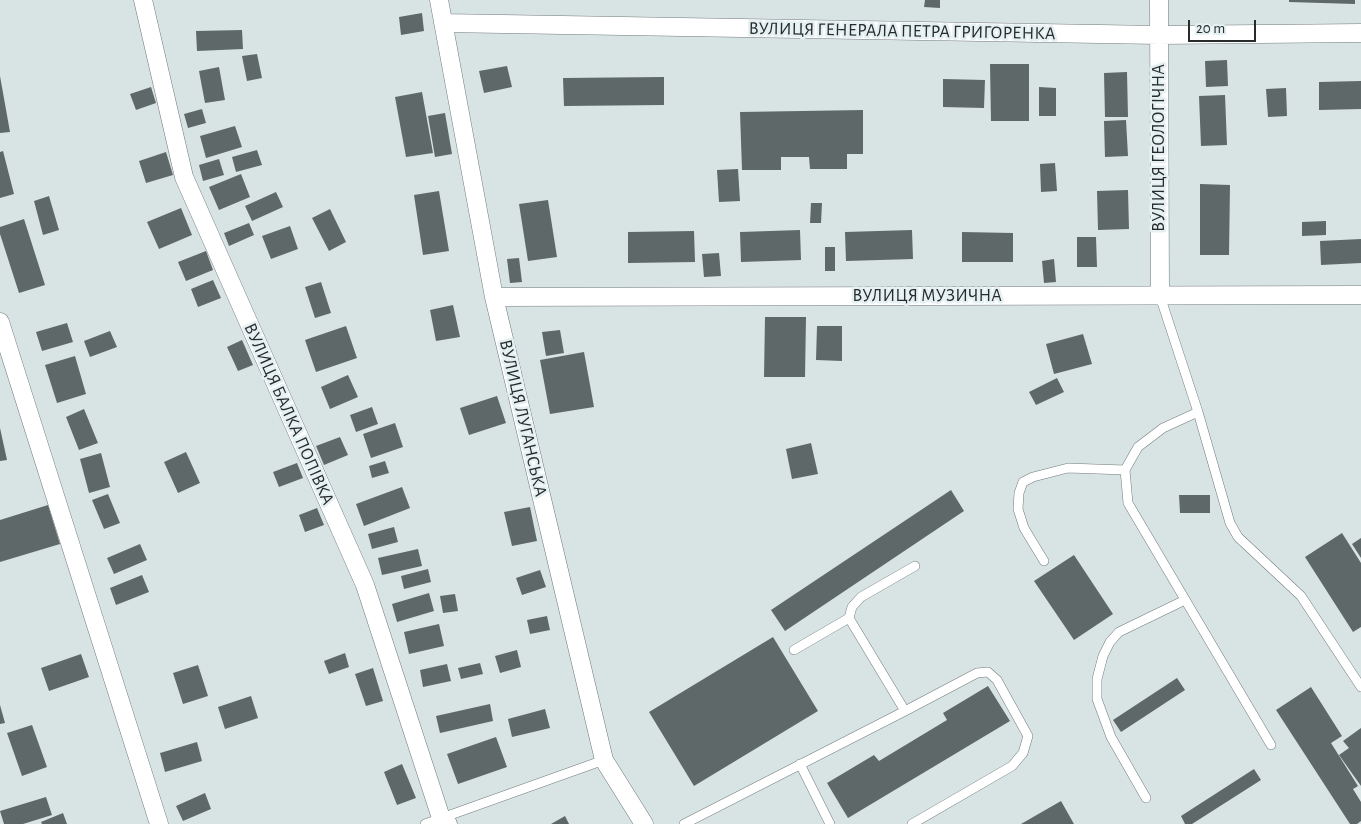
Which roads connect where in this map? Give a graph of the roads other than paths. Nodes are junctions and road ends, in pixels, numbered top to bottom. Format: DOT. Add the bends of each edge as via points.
graph roads {
  1 [pos="143,0"];
  2 [pos="439,0"];
  3 [pos="1160,0"];
  4 [pos="443,23"];
  5 [pos="1361,33"];
  6 [pos="1159,35"];
  7 [pos="1361,295"];
  8 [pos="1160,296"];
  9 [pos="494,297"];
  10 [pos="0,322"];
  11 [pos="1198,412"];
  12 [pos="1125,470"];
  13 [pos="1044,560"];
  14 [pos="914,566"];
  15 [pos="1185,600"];
  16 [pos="849,618"];
  17 [pos="794,650"];
  18 [pos="1361,687"];
  19 [pos="905,711"];
  20 [pos="1271,745"];
  21 [pos="604,760"];
  22 [pos="800,764"];
  23 [pos="1146,798"];
  24 [pos="438,822"];
  25 [pos="159,824"];
  26 [pos="644,824"];
  27 [pos="684,824"];
  28 [pos="830,824"];
  29 [pos="912,824"];
  1 -- 24 [label="street, ВУЛИЦЯ БАЛКА ПОПІВКА" via="184,177 365,585"];
  2 -- 4 [label="street, ВУЛИЦЯ ЛУГАНСЬКА"];
  3 -- 6 [label="street, ВУЛИЦЯ ГЕОЛОГІЧНА"];
  4 -- 6 [label="street, ВУЛИЦЯ ГЕНЕРАЛА ПЕТРА ГРИГОРЕНКА"];
  4 -- 9 [label="street, ВУЛИЦЯ ЛУГАНСЬКА"];
  5 -- 6 [label="street, ВУЛИЦЯ ГЕНЕРАЛА ПЕТРА ГРИГОРЕНКА"];
  6 -- 8 [label="street, ВУЛИЦЯ ГЕОЛОГІЧНА"];
  7 -- 8 [label="street, ВУЛИЦЯ МУЗИЧНА"];
  8 -- 9 [label="street, ВУЛИЦЯ МУЗИЧНА"];
  8 -- 11 [label="lane"];
  9 -- 21 [label="street, ВУЛИЦЯ ЛУГАНСЬКА"];
  10 -- 25 [label="street"];
  11 -- 12 [label="lane" via="1163,428 1138,446"];
  11 -- 18 [label="lane" via="1230,523 1238,537 1301,596"];
  12 -- 13 [label="lane" via="1068,468 1023,482 1018,509 1024,528"];
  12 -- 15 [label="lane" via="1128,503"];
  14 -- 16 [label="lane" via="861,597 852,607"];
  15 -- 20 [label="lane"];
  15 -- 23 [label="lane" via="1118,632 1103,656 1097,679 1097,699 1111,737"];
  16 -- 17 [label="lane"];
  16 -- 19 [label="lane"];
  19 -- 22 [label="lane"];
  19 -- 29 [label="lane" via="977,673 988,672 997,680 1028,736 1023,753 1012,766"];
  21 -- 24 [label="lane"];
  21 -- 26 [label="street, ВУЛИЦЯ ЛУГАНСЬКА"];
  22 -- 27 [label="lane"];
  22 -- 28 [label="lane"];
}
